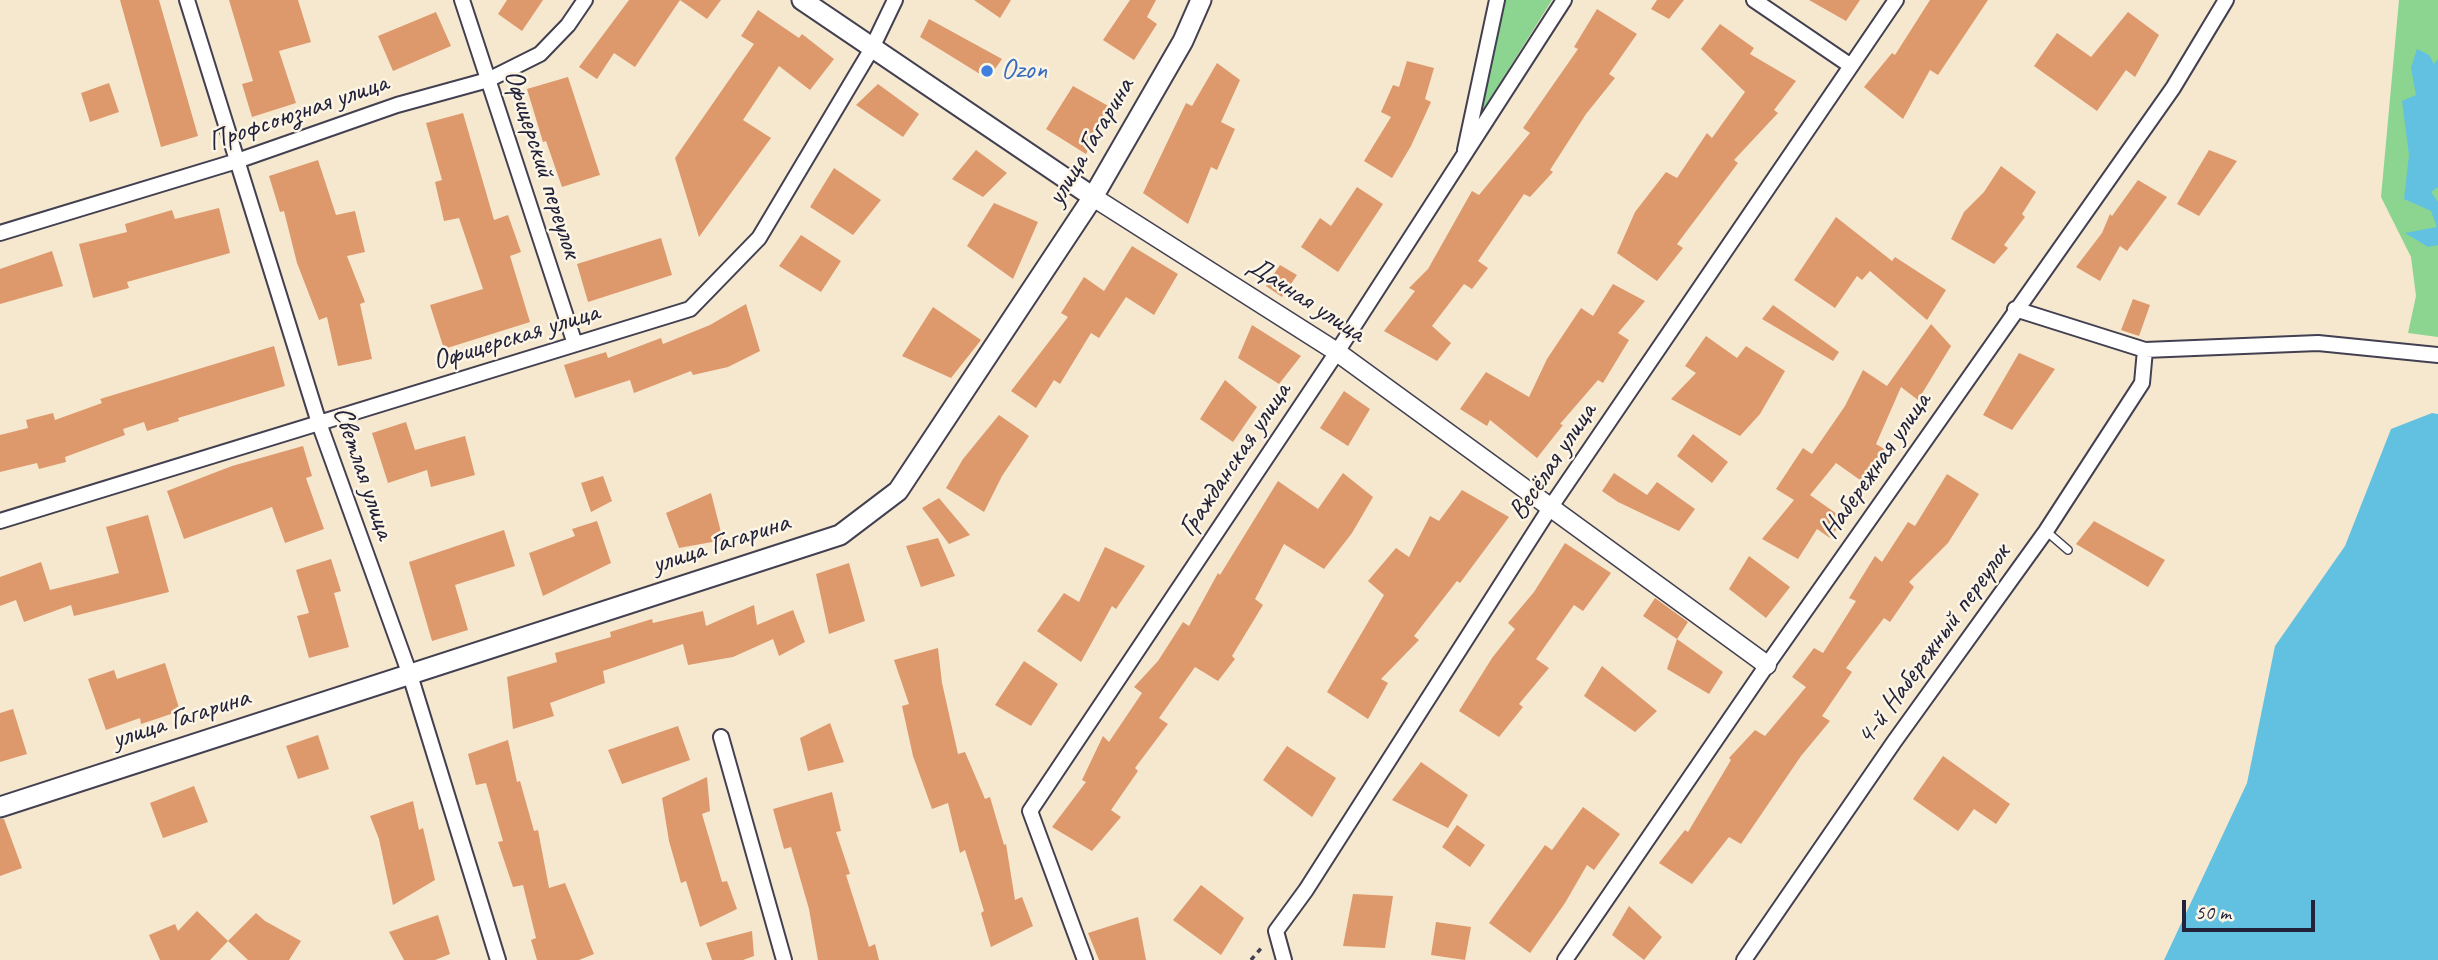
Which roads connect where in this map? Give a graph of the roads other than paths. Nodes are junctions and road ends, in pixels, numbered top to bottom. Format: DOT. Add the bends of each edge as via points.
graph roads {
  1 [pos="187,0"];
  2 [pos="462,0"];
  3 [pos="586,0"];
  4 [pos="803,0"];
  5 [pos="895,0"];
  6 [pos="1201,0"];
  7 [pos="1497,0"];
  8 [pos="1563,0"];
  9 [pos="1754,0"];
  10 [pos="1896,0"];
  11 [pos="2227,0"];
  12 [pos="871,50"];
  13 [pos="1851,66"];
  14 [pos="488,80"];
  15 [pos="1464,155"];
  16 [pos="237,161"];
  17 [pos="1094,197"];
  18 [pos="0,233"];
  19 [pos="2015,309"];
  20 [pos="575,344"];
  21 [pos="2145,350"];
  22 [pos="1337,352"];
  23 [pos="2438,355"];
  24 [pos="319,423"];
  25 [pos="1550,508"];
  26 [pos="0,521"];
  27 [pos="2046,531"];
  28 [pos="2068,550"];
  29 [pos="1767,665"];
  30 [pos="410,675"];
  31 [pos="721,737"];
  32 [pos="0,807"];
  33 [pos="498,960"];
  34 [pos="785,960"];
  35 [pos="1086,960"];
  36 [pos="1284,960"];
  37 [pos="1565,960"];
  38 [pos="1744,960"];
  1 -- 16 [label="street, Светлая улица"];
  2 -- 14 [label="street, Офицерский переулок"];
  3 -- 14 [label="street, Профсоюзная улица" via="540,54"];
  4 -- 12 [label="main road, Дачная улица"];
  5 -- 12 [label="street, Офицерская улица"];
  6 -- 17 [label="main road, улица Гагарина" via="1183,41"];
  7 -- 15 [label="street"];
  8 -- 15 [label="street, Гражданская улица"];
  9 -- 13 [label="street"];
  10 -- 13 [label="street, Весёлая улица"];
  11 -- 19 [label="street, Набережная улица" via="2173,88"];
  12 -- 17 [label="main road, Дачная улица"];
  12 -- 20 [label="street, Офицерская улица" via="759,238 690,309"];
  13 -- 25 [label="street, Весёлая улица"];
  14 -- 16 [label="street, Профсоюзная улица" via="397,105"];
  14 -- 20 [label="street, Офицерский переулок"];
  15 -- 22 [label="street, Гражданская улица"];
  16 -- 18 [label="street, Профсоюзная улица"];
  16 -- 24 [label="street, Светлая улица"];
  17 -- 22 [label="street, Дачная улица"];
  17 -- 30 [label="main road, улица Гагарина" via="898,491 840,535"];
  19 -- 21 [label="street"];
  19 -- 29 [label="street, Набережная улица"];
  20 -- 24 [label="street, Офицерская улица"];
  21 -- 23 [label="street" via="2318,343"];
  21 -- 27 [label="street, 4-й Набережный переулок" via="2142,383"];
  22 -- 25 [label="street, Дачная улица"];
  22 -- 35 [label="street, Гражданская улица" via="1030,811"];
  24 -- 26 [label="street, Офицерская улица"];
  24 -- 30 [label="street, Светлая улица"];
  25 -- 29 [label="street, Дачная улица"];
  25 -- 36 [label="street, Весёлая улица" via="1276,931"];
  27 -- 28 [label="lane"];
  27 -- 38 [label="street, 4-й Набережный переулок"];
  29 -- 37 [label="street, Набережная улица"];
  30 -- 32 [label="main road, улица Гагарина"];
  30 -- 33 [label="street, Светлая улица"];
  31 -- 34 [label="street"];
}
